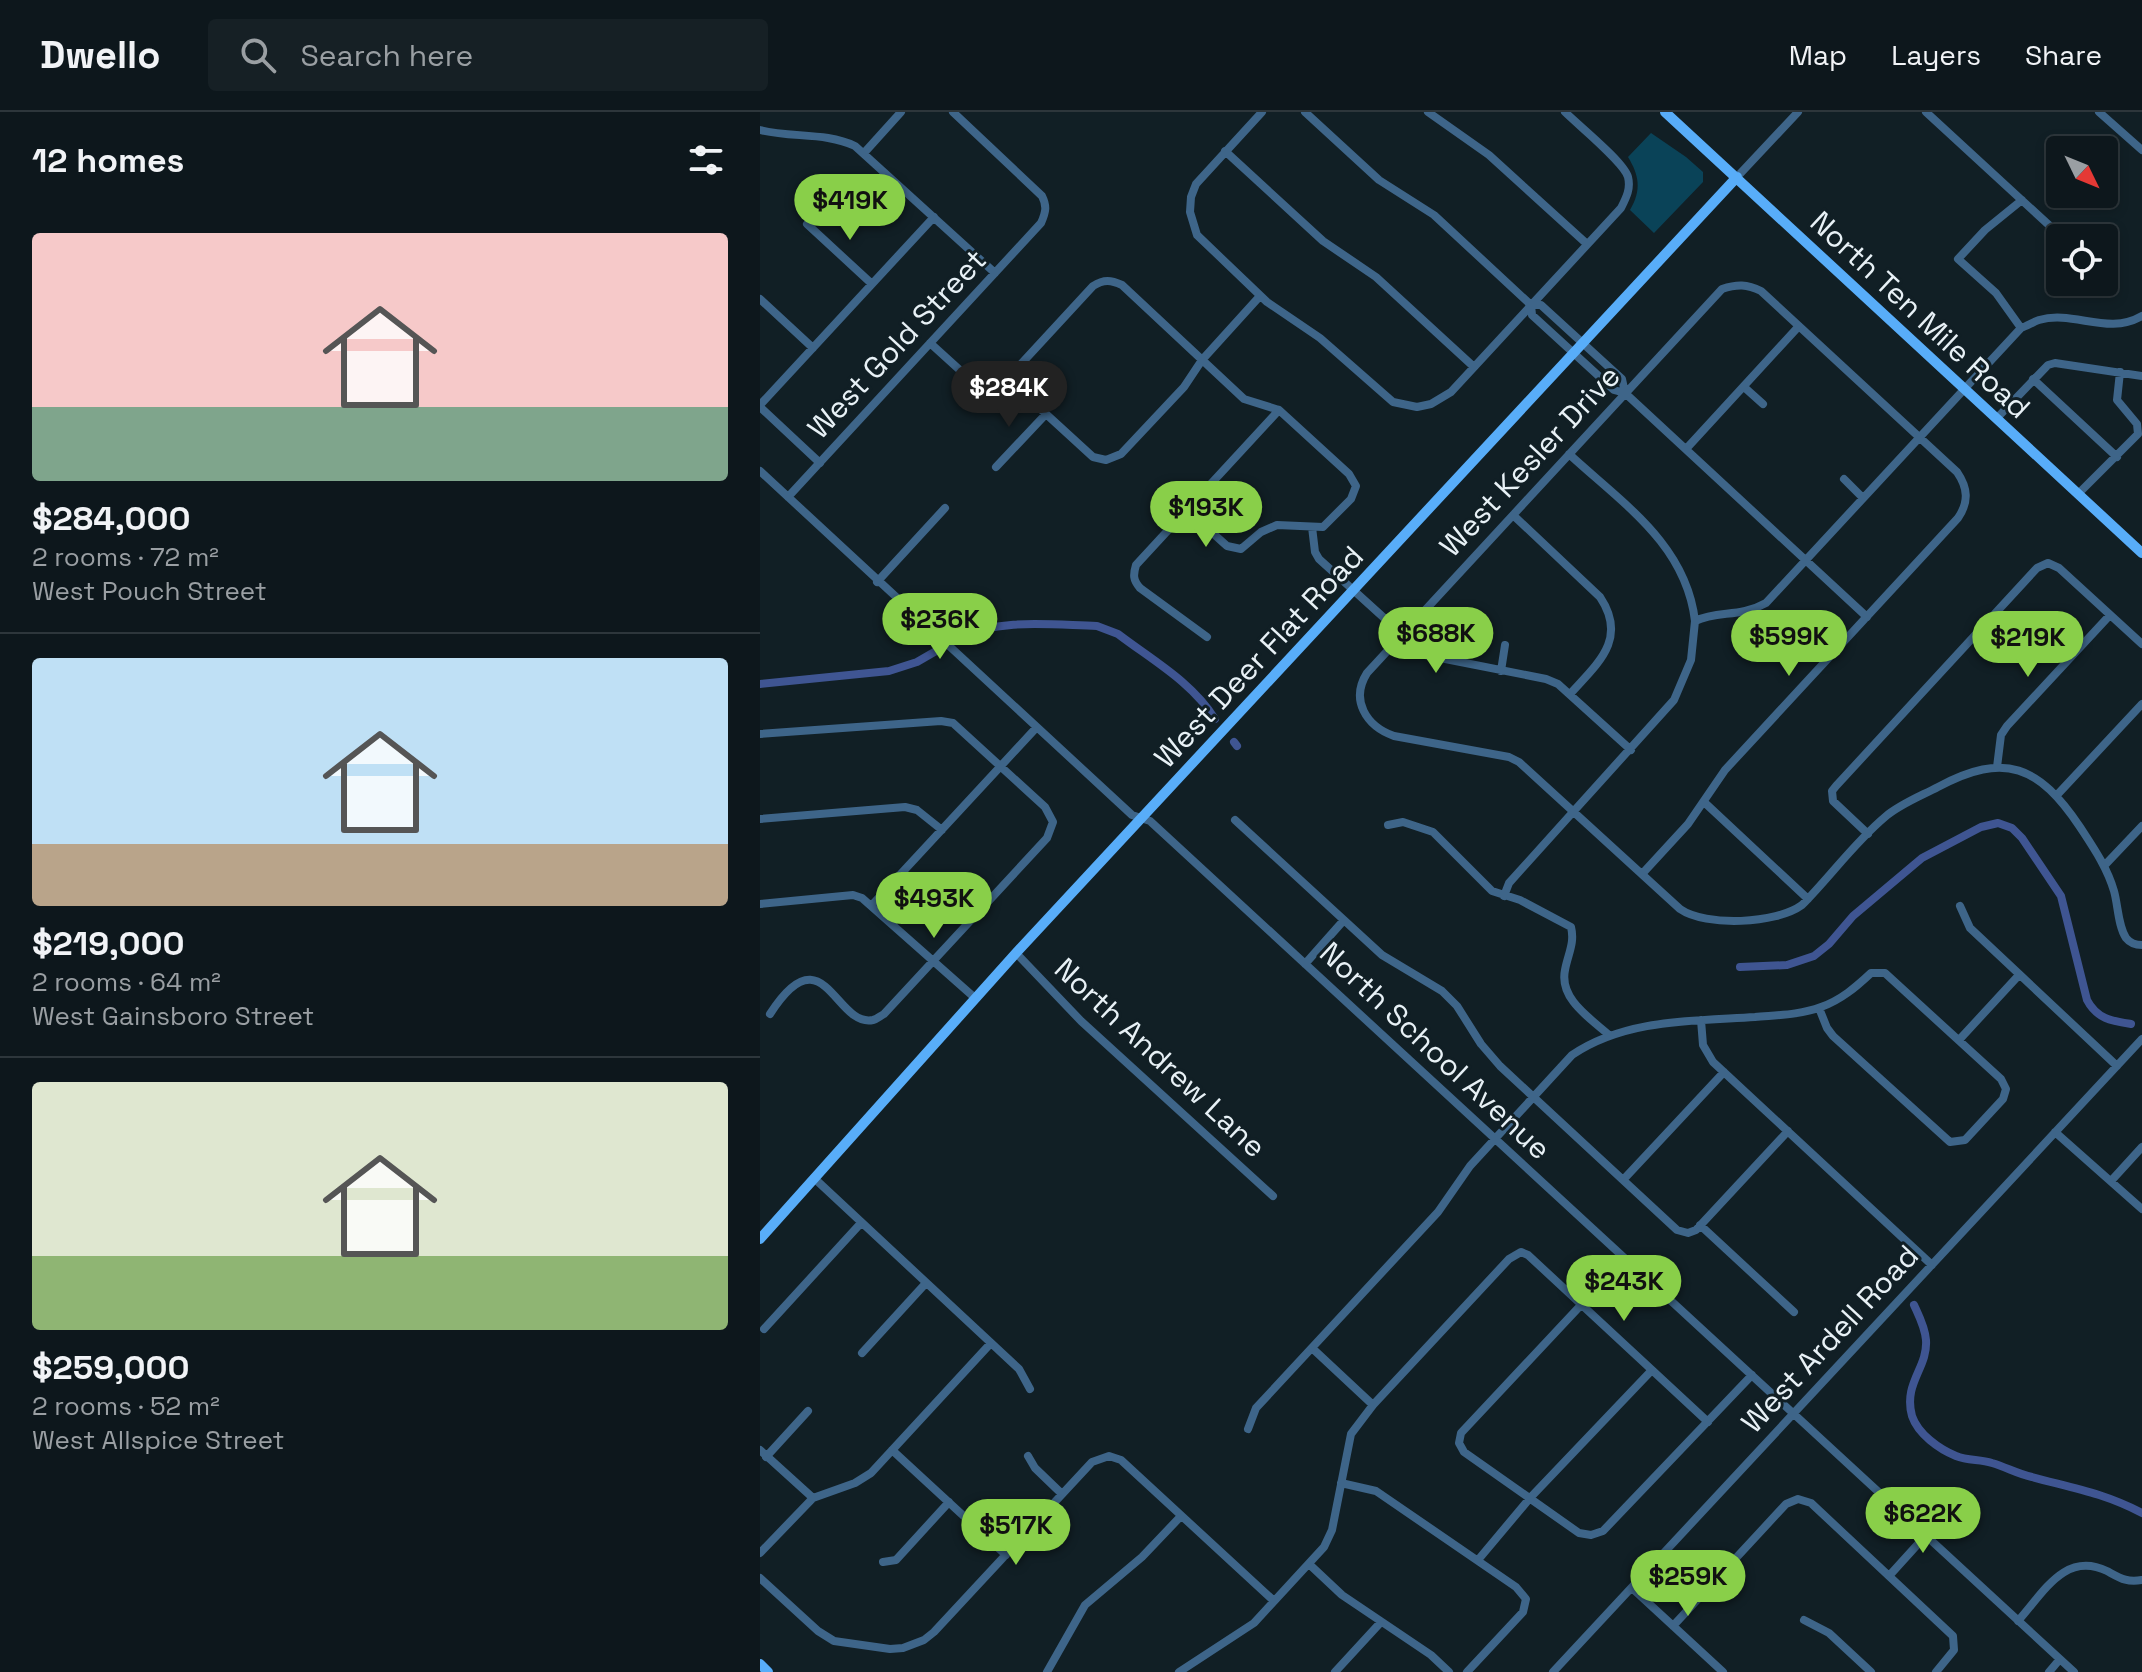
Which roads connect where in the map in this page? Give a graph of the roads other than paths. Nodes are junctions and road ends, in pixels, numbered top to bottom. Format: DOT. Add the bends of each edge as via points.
graph roads {
  1 [pos="901,112"];
  2 [pos="953,112"];
  3 [pos="1262,112"];
  4 [pos="1305,112"];
  5 [pos="1428,112"];
  6 [pos="1565,112"];
  7 [pos="1665,112"];
  8 [pos="1798,112"];
  9 [pos="1926,112"];
  10 [pos="2105,114"];
  11 [pos="760,130"];
  12 [pos="2142,150"];
  13 [pos="1225,151"];
  14 [pos="864,153"];
  15 [pos="1737,177"];
  16 [pos="2022,200"];
  17 [pos="934,217"];
  18 [pos="807,224"];
  19 [pos="2048,224"];
  20 [pos="1587,244"];
  21 [pos="995,273"];
  22 [pos="872,284"];
  23 [pos="1260,296"];
  24 [pos="760,299"];
  25 [pos="1531,305"];
  26 [pos="2142,316"];
  27 [pos="1799,326"];
  28 [pos="2021,328"];
  29 [pos="930,343"];
  30 [pos="1582,343"];
  31 [pos="813,348"];
  32 [pos="1574,353"];
  33 [pos="1202,360"];
  34 [pos="1474,367"];
  35 [pos="2120,372"];
  36 [pos="2142,376"];
  37 [pos="2033,379"];
  38 [pos="1744,387"];
  39 [pos="1964,388"];
  40 [pos="1014,392"];
  41 [pos="1625,393"];
  42 [pos="1763,404"];
  43 [pos="760,406"];
  44 [pos="1279,410"];
  45 [pos="1046,414"];
  46 [pos="1997,418"];
  47 [pos="1919,437"];
  48 [pos="1686,449"];
  49 [pos="1569,454"];
  50 [pos="2117,457"];
  51 [pos="820,463"];
  52 [pos="996,467"];
  53 [pos="760,471"];
  54 [pos="1844,479"];
  55 [pos="2078,494"];
  56 [pos="788,497"];
  57 [pos="1863,498"];
  58 [pos="945,508"];
  59 [pos="1187,510"];
  60 [pos="1513,515"];
  61 [pos="1312,527"];
  62 [pos="2142,553"];
  63 [pos="1806,560"];
  64 [pos="877,582"];
  65 [pos="1354,592"];
  66 [pos="2110,615"];
  67 [pos="1867,617"];
  68 [pos="1695,621"];
  69 [pos="1401,636"];
  70 [pos="1207,637"];
  71 [pos="2142,644"];
  72 [pos="1505,645"];
  73 [pos="1501,671"];
  74 [pos="1570,694"];
  75 [pos="2142,704"];
  76 [pos="1036,728"];
  77 [pos="760,734"];
  78 [pos="1631,750"];
  79 [pos="1001,766"];
  80 [pos="1997,767"];
  81 [pos="2057,795"];
  82 [pos="1704,802"];
  83 [pos="1574,811"];
  84 [pos="1140,818"];
  85 [pos="760,819"];
  86 [pos="1235,820"];
  87 [pos="1388,825"];
  88 [pos="2142,826"];
  89 [pos="942,830"];
  90 [pos="1868,834"];
  91 [pos="2104,866"];
  92 [pos="1642,874"];
  93 [pos="1504,896"];
  94 [pos="1808,899"];
  95 [pos="760,904"];
  96 [pos="872,905"];
  97 [pos="1960,906"];
  98 [pos="1344,920"];
  99 [pos="2139,945"];
  100 [pos="1016,953"];
  101 [pos="933,961"];
  102 [pos="1305,964"];
  103 [pos="2019,975"];
  104 [pos="975,998"];
  105 [pos="1819,1008"];
  106 [pos="770,1014"];
  107 [pos="1701,1020"];
  108 [pos="1609,1035"];
  109 [pos="2142,1039"];
  110 [pos="1959,1040"];
  111 [pos="2117,1066"];
  112 [pos="1724,1072"];
  113 [pos="1533,1098"];
  114 [pos="1788,1131"];
  115 [pos="2055,1132"];
  116 [pos="1495,1139"];
  117 [pos="2142,1147"];
  118 [pos="814,1178"];
  119 [pos="1623,1180"];
  120 [pos="2111,1181"];
  121 [pos="1273,1196"];
  122 [pos="2142,1209"];
  123 [pos="861,1223"];
  124 [pos="1700,1225"];
  125 [pos="760,1239"];
  126 [pos="1932,1265"];
  127 [pos="926,1283"];
  128 [pos="1581,1305"];
  129 [pos="1794,1312"];
  130 [pos="764,1329"];
  131 [pos="991,1343"];
  132 [pos="1312,1348"];
  133 [pos="862,1353"];
  134 [pos="1652,1370"];
  135 [pos="1752,1375"];
  136 [pos="1030,1389"];
  137 [pos="1373,1405"];
  138 [pos="808,1411"];
  139 [pos="1793,1414"];
  140 [pos="1708,1422"];
  141 [pos="1248,1429"];
  142 [pos="892,1450"];
  143 [pos="763,1454"];
  144 [pos="1028,1456"];
  145 [pos="1341,1483"];
  146 [pos="1062,1494"];
  147 [pos="813,1498"];
  148 [pos="1530,1498"];
  149 [pos="949,1502"];
  150 [pos="1956,1502"];
  151 [pos="1181,1516"];
  152 [pos="1926,1535"];
  153 [pos="760,1553"];
  154 [pos="1006,1555"];
  155 [pos="1478,1560"];
  156 [pos="883,1562"];
  157 [pos="1309,1564"];
  158 [pos="1889,1576"];
  159 [pos="760,1578"];
  160 [pos="2142,1580"];
  161 [pos="1632,1588"];
  162 [pos="1274,1601"];
  163 [pos="1804,1620"];
  164 [pos="2018,1621"];
  165 [pos="1381,1622"];
  166 [pos="1673,1626"];
  167 [pos="2060,1659"];
  168 [pos="760,1664"];
  169 [pos="768,1672"];
  170 [pos="1047,1672"];
  171 [pos="1179,1672"];
  172 [pos="1335,1672"];
  173 [pos="1449,1672"];
  174 [pos="1467,1672"];
  175 [pos="1553,1672"];
  176 [pos="1723,1672"];
  177 [pos="1871,1672"];
  178 [pos="1936,1672"];
  179 [pos="2049,1672"];
  180 [pos="2074,1672"];
  1 -- 14 [label="street"];
  2 -- 21 [label="street, West Gold Street" via="1042,196 1046,213 1041,223"];
  3 -- 13 [label="street"];
  4 -- 25 [label="street" via="1379,180 1434,215"];
  5 -- 20 [label="street" via="1489,155"];
  6 -- 20 [label="street" via="1624,168 1629,187 1621,208"];
  7 -- 15 [label="main road, North Ten Mile Road"];
  8 -- 15 [label="street, West Deer Flat Road"];
  9 -- 16 [label="street"];
  10 -- 12 [label="street"];
  11 -- 14 [label="street" via="832,138"];
  13 -- 23 [label="street" via="1196,184 1190,212 1204,245"];
  13 -- 34 [label="street"];
  14 -- 17 [label="street"];
  15 -- 30 [label="main road, West Deer Flat Road"];
  15 -- 39 [label="main road, North Ten Mile Road"];
  16 -- 19 [label="street"];
  16 -- 28 [label="street" via="1958,259 1996,293"];
  17 -- 21 [label="street"];
  17 -- 22 [label="street"];
  18 -- 22 [label="street"];
  20 -- 25 [label="street"];
  21 -- 29 [label="street, West Gold Street"];
  22 -- 31 [label="street"];
  23 -- 33 [label="street"];
  23 -- 34 [label="street" via="1401,405 1417,407 1444,398"];
  24 -- 31 [label="street"];
  25 -- 30 [label="street" via="1541,305"];
  25 -- 32 [label="street" via="1532,315"];
  25 -- 34 [label="street"];
  26 -- 28 [label="street" via="2103,325 2040,320"];
  27 -- 38 [label="street"];
  27 -- 41 [label="street, West Kesler Drive" via="1751,285 1722,289"];
  27 -- 47 [label="street"];
  28 -- 39 [label="street"];
  29 -- 40 [label="street" via="973,382"];
  29 -- 51 [label="street, West Gold Street"];
  30 -- 32 [label="main road, West Deer Flat Road"];
  30 -- 41 [label="street" via="1622,379"];
  31 -- 43 [label="street"];
  32 -- 41 [label="street" via="1614,390"];
  32 -- 65 [label="main road, West Deer Flat Road"];
  33 -- 40 [label="street" via="1122,285 1101,281 1021,364"];
  33 -- 44 [label="street" via="1244,399"];
  33 -- 45 [label="street" via="1121,454 1106,460 1093,457"];
  35 -- 36 [label="street"];
  35 -- 37 [label="street" via="2055,363"];
  35 -- 50 [label="street" via="2117,400 2139,430"];
  37 -- 46 [label="street"];
  37 -- 50 [label="street"];
  38 -- 42 [label="street"];
  38 -- 48 [label="street"];
  39 -- 46 [label="main road, North Ten Mile Road"];
  39 -- 47 [label="street"];
  40 -- 45 [label="street"];
  41 -- 48 [label="street"];
  41 -- 49 [label="street, West Kesler Drive"];
  43 -- 51 [label="street"];
  44 -- 59 [label="street"];
  44 -- 61 [label="street" via="1356,486 1330,522"];
  45 -- 52 [label="street"];
  46 -- 55 [label="main road, North Ten Mile Road"];
  47 -- 57 [label="street"];
  47 -- 67 [label="street" via="1963,480 1966,500 1958,518"];
  48 -- 63 [label="street"];
  49 -- 60 [label="street, West Kesler Drive"];
  49 -- 68 [label="street" via="1672,554 1686,581"];
  50 -- 55 [label="street"];
  51 -- 56 [label="street, West Gold Street"];
  53 -- 56 [label="street, North School Avenue"];
  54 -- 57 [label="street"];
  55 -- 62 [label="main road, North Ten Mile Road"];
  56 -- 64 [label="street, North School Avenue"];
  57 -- 63 [label="street"];
  58 -- 64 [label="street"];
  59 -- 61 [label="street" via="1227,546 1241,549 1269,528"];
  59 -- 70 [label="street" via="1136,565 1134,577 1140,588"];
  60 -- 69 [label="street, West Kesler Drive"];
  60 -- 74 [label="street" via="1606,606 1611,641"];
  61 -- 65 [label="street" via="1319,559"];
  63 -- 67 [label="street"];
  63 -- 68 [label="street" via="1766,603 1750,612"];
  64 -- 76 [label="street, North School Avenue"];
  65 -- 69 [label="street"];
  65 -- 84 [label="main road, West Deer Flat Road"];
  66 -- 71 [label="street"];
  66 -- 80 [label="street" via="2007,726"];
  66 -- 90 [label="street" via="2059,568 2048,563 2037,568 1836,786 1836,805"];
  67 -- 82 [label="street" via="1725,770"];
  68 -- 78 [label="street" via="1682,686"];
  69 -- 73 [label="street" via="1425,655"];
  69 -- 83 [label="street, West Kesler Drive" via="1367,673 1359,691 1363,712 1385,733 1509,757"];
  72 -- 73 [label="street"];
  73 -- 74 [label="street" via="1546,679"];
  74 -- 78 [label="street"];
  75 -- 81 [label="street"];
  76 -- 79 [label="street"];
  76 -- 84 [label="street, North School Avenue"];
  77 -- 79 [label="street" via="946,721"];
  78 -- 83 [label="street"];
  79 -- 89 [label="street"];
  79 -- 101 [label="street" via="1045,807 1053,822 1047,838"];
  80 -- 81 [label="street" via="2033,776"];
  80 -- 90 [label="street" via="1958,776 1891,812"];
  81 -- 91 [label="street"];
  82 -- 92 [label="street"];
  82 -- 94 [label="street"];
  83 -- 92 [label="street"];
  83 -- 93 [label="street" via="1509,883"];
  84 -- 100 [label="main road, West Deer Flat Road"];
  84 -- 102 [label="street, North School Avenue" via="1150,821"];
  85 -- 89 [label="street" via="905,807 926,815"];
  86 -- 98 [label="street"];
  87 -- 93 [label="street" via="1403,822 1433,832 1485,886"];
  88 -- 91 [label="street"];
  89 -- 96 [label="street"];
  90 -- 94 [label="street"];
  91 -- 99 [label="street" via="2125,936"];
  92 -- 94 [label="street" via="1680,909 1705,920 1778,917"];
  93 -- 108 [label="street" via="1571,927 1574,939 1564,971 1567,992"];
  95 -- 96 [label="street" via="853,895"];
  96 -- 101 [label="street"];
  97 -- 103 [label="street" via="1970,928"];
  98 -- 102 [label="street"];
  98 -- 113 [label="street" via="1382,955 1442,991 1481,1044"];
  100 -- 104 [label="main road, West Deer Flat Road"];
  100 -- 121 [label="street, North Andrew Lane" via="1081,1021"];
  101 -- 104 [label="street"];
  101 -- 106 [label="street" via="884,1014 872,1020 860,1018 823,985 809,980 791,986"];
  102 -- 116 [label="street, North School Avenue"];
  103 -- 110 [label="street"];
  103 -- 111 [label="street"];
  104 -- 118 [label="main road, West Deer Flat Road"];
  105 -- 107 [label="street"];
  105 -- 110 [label="street" via="1877,971"];
  105 -- 110 [label="street" via="1833,1036 1955,1143 1965,1140 2006,1089"];
  107 -- 108 [label="street"];
  107 -- 112 [label="street" via="1703,1045"];
  108 -- 113 [label="street" via="1572,1055"];
  109 -- 111 [label="street, West Ardell Road"];
  111 -- 115 [label="street, West Ardell Road"];
  112 -- 114 [label="street"];
  112 -- 119 [label="street"];
  113 -- 116 [label="street"];
  113 -- 119 [label="street"];
  114 -- 124 [label="street"];
  114 -- 126 [label="street"];
  115 -- 120 [label="street"];
  115 -- 126 [label="street, West Ardell Road"];
  116 -- 132 [label="street" via="1438,1212"];
  116 -- 135 [label="street, North School Avenue"];
  117 -- 120 [label="street"];
  118 -- 123 [label="street"];
  118 -- 125 [label="main road, West Deer Flat Road"];
  119 -- 124 [label="street" via="1677,1230 1688,1233"];
  120 -- 122 [label="street"];
  123 -- 127 [label="street"];
  123 -- 130 [label="street"];
  124 -- 129 [label="street"];
  126 -- 139 [label="street, West Ardell Road"];
  127 -- 131 [label="street"];
  127 -- 133 [label="street"];
  128 -- 134 [label="street"];
  128 -- 137 [label="street" via="1521,1252"];
  128 -- 148 [label="street" via="1461,1433 1464,1452"];
  131 -- 136 [label="street" via="1019,1369"];
  131 -- 142 [label="street"];
  132 -- 137 [label="street"];
  132 -- 141 [label="street" via="1256,1408"];
  134 -- 140 [label="street"];
  134 -- 148 [label="street"];
  135 -- 139 [label="street, North School Avenue"];
  135 -- 140 [label="street"];
  137 -- 145 [label="street" via="1351,1434"];
  138 -- 143 [label="street"];
  139 -- 152 [label="street, North School Avenue"];
  139 -- 161 [label="street, West Ardell Road"];
  140 -- 148 [label="street" via="1603,1531 1579,1533"];
  142 -- 147 [label="street" via="862,1480"];
  142 -- 149 [label="street"];
  143 -- 147 [label="street"];
  144 -- 146 [label="street"];
  145 -- 155 [label="street" via="1376,1491"];
  145 -- 157 [label="street" via="1329,1539"];
  146 -- 151 [label="street" via="1092,1462 1109,1456 1121,1460"];
  146 -- 154 [label="street"];
  147 -- 153 [label="street"];
  148 -- 155 [label="street"];
  149 -- 154 [label="street"];
  149 -- 156 [label="street" via="896,1560"];
  150 -- 152 [label="street"];
  151 -- 162 [label="street"];
  151 -- 170 [label="street" via="1085,1605"];
  152 -- 158 [label="street"];
  152 -- 164 [label="street, North School Avenue"];
  154 -- 159 [label="street" via="934,1632 913,1645 890,1649 834,1641"];
  155 -- 174 [label="street" via="1526,1599 1523,1612"];
  157 -- 162 [label="street"];
  157 -- 165 [label="street"];
  158 -- 166 [label="street" via="1811,1503 1798,1499 1786,1504"];
  158 -- 178 [label="street" via="1955,1643"];
  160 -- 164 [label="street" via="2123,1581 2086,1564 2073,1566"];
  161 -- 166 [label="street"];
  161 -- 175 [label="street, West Ardell Road"];
  162 -- 171 [label="street" via="1254,1623"];
  163 -- 177 [label="street" via="1829,1633"];
  164 -- 167 [label="street, North School Avenue"];
  165 -- 172 [label="street"];
  165 -- 173 [label="street"];
  166 -- 176 [label="street"];
  167 -- 179 [label="street"];
  167 -- 180 [label="street, North School Avenue"];
  168 -- 169 [label="main road"];
}
